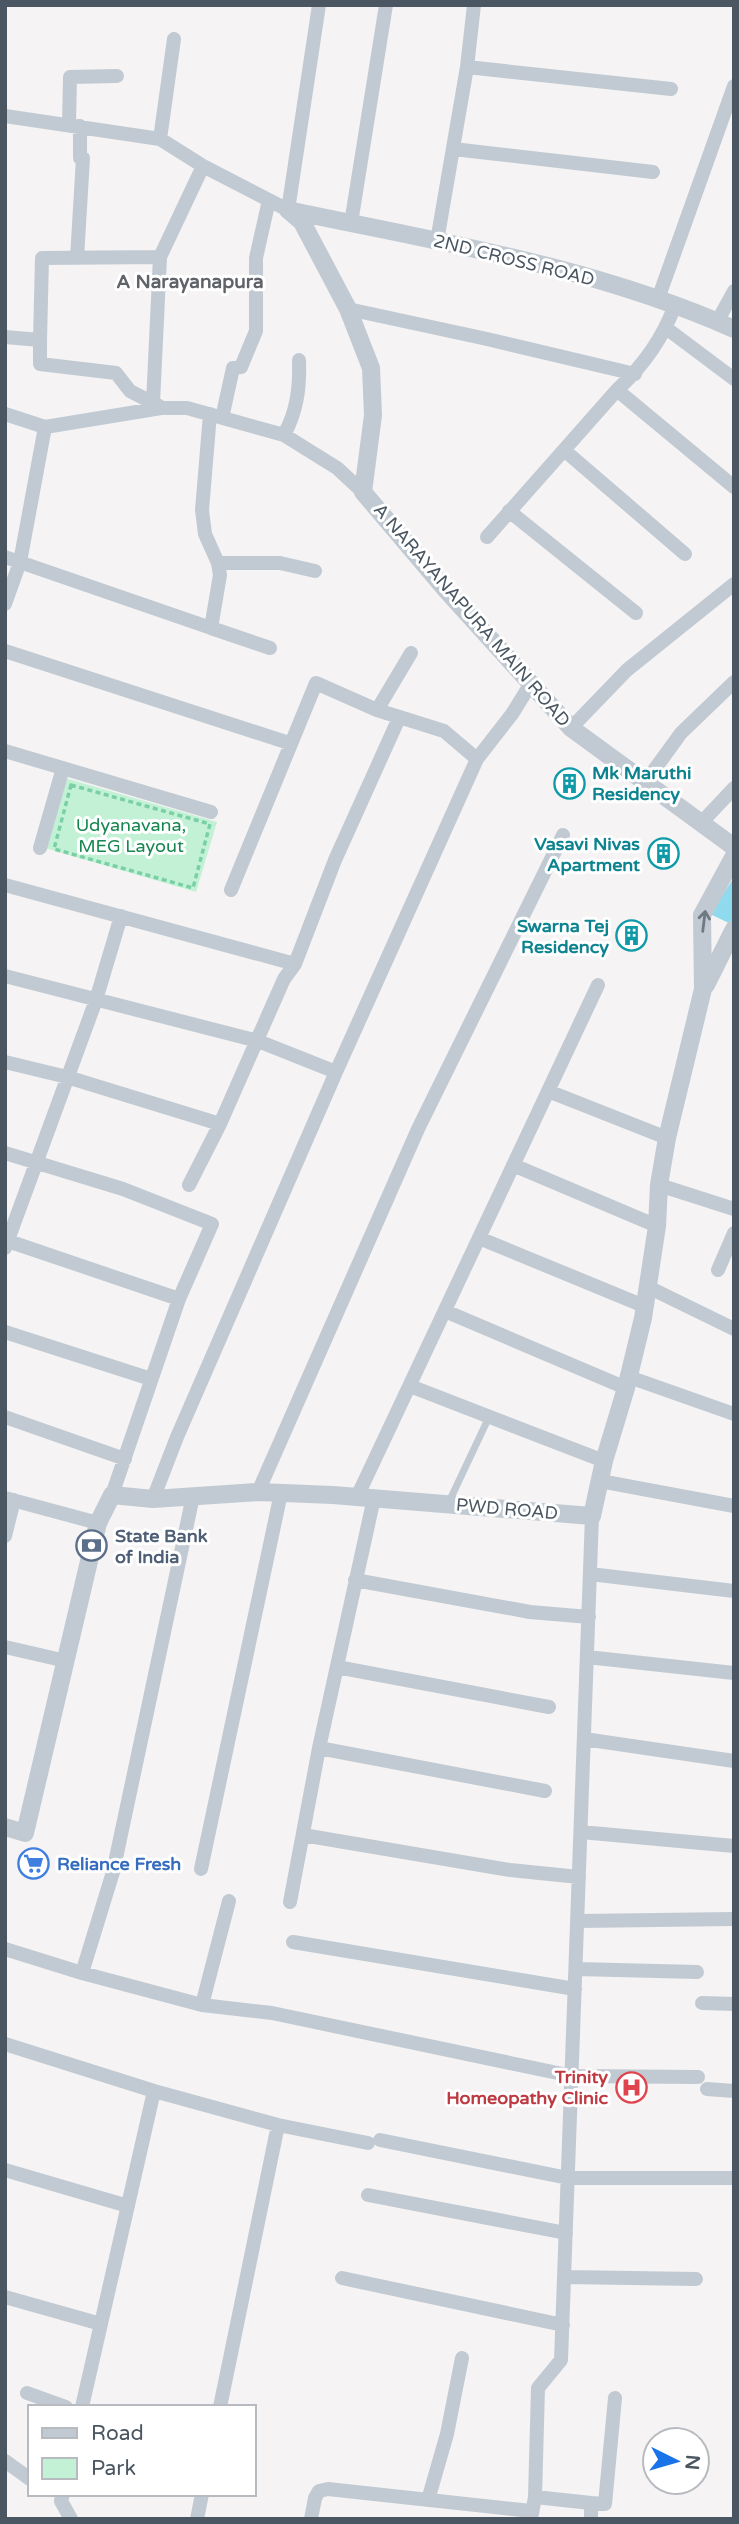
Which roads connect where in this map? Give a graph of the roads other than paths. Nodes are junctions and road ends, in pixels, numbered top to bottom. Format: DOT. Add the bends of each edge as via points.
graph roads {
  1 [pos="319,5"];
  2 [pos="386,5"];
  3 [pos="474,5"];
  4 [pos="174,39"];
  5 [pos="467,67"];
  6 [pos="117,76"];
  7 [pos="734,86"];
  8 [pos="671,89"];
  9 [pos="5,116"];
  10 [pos="75,125"];
  11 [pos="160,139"];
  12 [pos="453,149"];
  13 [pos="203,166"];
  14 [pos="653,172"];
  15 [pos="269,200"];
  16 [pos="288,210"];
  17 [pos="351,223"];
  18 [pos="437,241"];
  19 [pos="160,257"];
  20 [pos="78,258"];
  21 [pos="734,291"];
  22 [pos="667,302"];
  23 [pos="348,309"];
  24 [pos="726,326"];
  25 [pos="666,328"];
  26 [pos="5,337"];
  27 [pos="40,340"];
  28 [pos="299,360"];
  29 [pos="635,374"];
  30 [pos="734,379"];
  31 [pos="617,390"];
  32 [pos="157,405"];
  33 [pos="5,414"];
  34 [pos="216,416"];
  35 [pos="46,427"];
  36 [pos="284,435"];
  37 [pos="564,450"];
  38 [pos="734,487"];
  39 [pos="363,492"];
  40 [pos="509,512"];
  41 [pos="487,537"];
  42 [pos="685,554"];
  43 [pos="12,559"];
  44 [pos="218,563"];
  45 [pos="315,571"];
  46 [pos="734,584"];
  47 [pos="5,604"];
  48 [pos="636,613"];
  49 [pos="211,628"];
  50 [pos="270,648"];
  51 [pos="5,651"];
  52 [pos="411,653"];
  53 [pos="734,682"];
  54 [pos="530,685"];
  55 [pos="377,710"];
  56 [pos="399,718"];
  57 [pos="571,728"];
  58 [pos="289,743"];
  59 [pos="5,751"];
  60 [pos="477,759"];
  61 [pos="63,768"];
  62 [pos="644,783"];
  63 [pos="734,788"];
  64 [pos="211,818"];
  65 [pos="701,823"];
  66 [pos="563,835"];
  67 [pos="732,845"];
  68 [pos="40,848"];
  69 [pos="5,885"];
  70 [pos="231,890"];
  71 [pos="121,916"];
  72 [pos="734,929"];
  73 [pos="295,964"];
  74 [pos="5,976"];
  75 [pos="598,985"];
  76 [pos="704,989"];
  77 [pos="96,1000"];
  78 [pos="258,1041"];
  79 [pos="5,1062"];
  80 [pos="336,1072"];
  81 [pos="67,1077"];
  82 [pos="548,1091"];
  83 [pos="220,1124"];
  84 [pos="667,1138"];
  85 [pos="5,1153"];
  86 [pos="37,1163"];
  87 [pos="513,1165"];
  88 [pos="189,1185"];
  89 [pos="659,1185"];
  90 [pos="734,1209"];
  91 [pos="657,1226"];
  92 [pos="734,1233"];
  93 [pos="479,1238"];
  94 [pos="6,1243"];
  95 [pos="719,1270"];
  96 [pos="648,1287"];
  97 [pos="179,1299"];
  98 [pos="645,1306"];
  99 [pos="445,1311"];
  100 [pos="734,1329"];
  101 [pos="5,1332"];
  102 [pos="151,1379"];
  103 [pos="628,1382"];
  104 [pos="410,1386"];
  105 [pos="734,1415"];
  106 [pos="5,1417"];
  107 [pos="489,1417"];
  108 [pos="125,1459"];
  109 [pos="604,1461"];
  110 [pos="600,1481"];
  111 [pos="258,1492"];
  112 [pos="281,1493"];
  113 [pos="112,1495"];
  114 [pos="193,1496"];
  115 [pos="366,1498"];
  116 [pos="10,1499"];
  117 [pos="153,1499"];
  118 [pos="448,1504"];
  119 [pos="734,1506"];
  120 [pos="592,1516"];
  121 [pos="98,1522"];
  122 [pos="5,1536"];
  123 [pos="590,1574"];
  124 [pos="355,1580"];
  125 [pos="734,1591"];
  126 [pos="589,1617"];
  127 [pos="5,1647"];
  128 [pos="587,1657"];
  129 [pos="66,1661"];
  130 [pos="337,1667"];
  131 [pos="734,1673"];
  132 [pos="550,1707"];
  133 [pos="584,1739"];
  134 [pos="319,1748"];
  135 [pos="734,1761"];
  136 [pos="545,1791"];
  137 [pos="5,1827"];
  138 [pos="581,1832"];
  139 [pos="303,1835"];
  140 [pos="734,1846"];
  141 [pos="201,1870"];
  142 [pos="579,1877"];
  143 [pos="229,1901"];
  144 [pos="290,1902"];
  145 [pos="734,1919"];
  146 [pos="578,1921"];
  147 [pos="293,1942"];
  148 [pos="5,1949"];
  149 [pos="576,1969"];
  150 [pos="697,1972"];
  151 [pos="82,1973"];
  152 [pos="575,1989"];
  153 [pos="702,2003"];
  154 [pos="734,2004"];
  155 [pos="202,2005"];
  156 [pos="5,2044"];
  157 [pos="572,2076"];
  158 [pos="154,2091"];
  159 [pos="734,2091"];
  160 [pos="278,2125"];
  161 [pos="5,2169"];
  162 [pos="568,2178"];
  163 [pos="734,2178"];
  164 [pos="368,2194"];
  165 [pos="128,2206"];
  166 [pos="566,2233"];
  167 [pos="565,2277"];
  168 [pos="342,2278"];
  169 [pos="696,2279"];
  170 [pos="5,2297"];
  171 [pos="101,2324"];
  172 [pos="563,2325"];
  173 [pos="462,2358"];
  174 [pos="27,2393"];
  175 [pos="615,2398"];
  176 [pos="60,2405"];
  177 [pos="82,2405"];
  178 [pos="220,2405"];
  179 [pos="5,2461"];
  180 [pos="28,2478"];
  181 [pos="202,2496"];
  182 [pos="58,2497"];
  183 [pos="428,2500"];
  184 [pos="591,2503"];
  185 [pos="532,2509"];
  186 [pos="71,2519"];
  187 [pos="197,2519"];
  188 [pos="311,2519"];
  189 [pos="591,2519"];
  1 -- 16 [label="street"];
  2 -- 17 [label="street"];
  3 -- 5 [label="street"];
  4 -- 11 [label="street"];
  5 -- 8 [label="street"];
  5 -- 12 [label="street"];
  6 -- 10 [label="street" via="69,77"];
  7 -- 22 [label="street"];
  9 -- 10 [label="street, A NARAYANAPURA MAIN ROAD"];
  10 -- 11 [label="street, A NARAYANAPURA MAIN ROAD"];
  10 -- 20 [label="street" via="83,158"];
  11 -- 13 [label="street, A NARAYANAPURA MAIN ROAD"];
  12 -- 14 [label="street"];
  12 -- 18 [label="street"];
  13 -- 15 [label="street, A NARAYANAPURA MAIN ROAD"];
  13 -- 19 [label="street"];
  15 -- 16 [label="street, A NARAYANAPURA MAIN ROAD"];
  15 -- 34 [label="street" via="256,258 257,331 242,367 233,368"];
  16 -- 17 [label="street, 2ND CROSS ROAD"];
  16 -- 23 [label="street, A NARAYANAPURA MAIN ROAD" via="302,222"];
  17 -- 18 [label="street, 2ND CROSS ROAD"];
  18 -- 22 [label="street, 2ND CROSS ROAD" via="581,275"];
  19 -- 20 [label="street"];
  19 -- 32 [label="street"];
  20 -- 27 [label="street" via="42,258"];
  21 -- 24 [label="street"];
  22 -- 24 [label="street, 2ND CROSS ROAD"];
  22 -- 25 [label="street"];
  23 -- 29 [label="street"];
  23 -- 39 [label="street, A NARAYANAPURA MAIN ROAD" via="371,368 373,415"];
  25 -- 29 [label="street"];
  25 -- 30 [label="street"];
  26 -- 27 [label="street"];
  27 -- 32 [label="street" via="40,364 116,373 130,391"];
  28 -- 36 [label="street" via="300,386"];
  29 -- 31 [label="street"];
  31 -- 37 [label="street"];
  31 -- 38 [label="street"];
  32 -- 34 [label="street"];
  32 -- 35 [label="street"];
  33 -- 35 [label="street"];
  34 -- 36 [label="street"];
  34 -- 44 [label="street" via="202,510 205,534"];
  35 -- 43 [label="street"];
  36 -- 39 [label="street" via="337,468"];
  37 -- 40 [label="street"];
  37 -- 42 [label="street"];
  39 -- 54 [label="street, A NARAYANAPURA MAIN ROAD"];
  40 -- 41 [label="street"];
  40 -- 48 [label="street"];
  43 -- 47 [label="street"];
  43 -- 49 [label="street"];
  44 -- 45 [label="street" via="280,563"];
  44 -- 49 [label="street"];
  46 -- 57 [label="street" via="627,670"];
  49 -- 50 [label="street"];
  51 -- 58 [label="street"];
  52 -- 55 [label="street"];
  53 -- 62 [label="street" via="681,733"];
  54 -- 57 [label="street, A NARAYANAPURA MAIN ROAD"];
  54 -- 60 [label="street"];
  55 -- 56 [label="street"];
  55 -- 58 [label="street" via="316,683"];
  56 -- 60 [label="street" via="444,731"];
  56 -- 73 [label="street" via="335,860"];
  57 -- 62 [label="street, A NARAYANAPURA MAIN ROAD"];
  58 -- 70 [label="street"];
  59 -- 61 [label="street"];
  60 -- 80 [label="street"];
  61 -- 64 [label="street"];
  61 -- 68 [label="street"];
  62 -- 65 [label="street, A NARAYANAPURA MAIN ROAD"];
  63 -- 65 [label="street"];
  65 -- 67 [label="street, A NARAYANAPURA MAIN ROAD"];
  66 -- 111 [label="street" via="418,1129"];
  76 -- 67 [label="street, one-way" via="702,915"];
  69 -- 71 [label="street"];
  71 -- 73 [label="street"];
  71 -- 77 [label="street"];
  72 -- 76 [label="street"];
  73 -- 78 [label="street"];
  74 -- 77 [label="street"];
  75 -- 82 [label="street"];
  76 -- 84 [label="street"];
  77 -- 78 [label="street"];
  77 -- 81 [label="street"];
  78 -- 80 [label="street"];
  78 -- 83 [label="street"];
  79 -- 81 [label="street"];
  80 -- 117 [label="street"];
  81 -- 83 [label="street"];
  81 -- 86 [label="street"];
  82 -- 84 [label="street"];
  82 -- 87 [label="street"];
  83 -- 88 [label="street"];
  84 -- 89 [label="street"];
  85 -- 86 [label="street"];
  86 -- 94 [label="street"];
  86 -- 97 [label="street" via="123,1189 212,1224"];
  87 -- 91 [label="street"];
  87 -- 93 [label="street"];
  89 -- 90 [label="street"];
  89 -- 91 [label="street"];
  91 -- 96 [label="street"];
  92 -- 95 [label="street"];
  93 -- 98 [label="street"];
  93 -- 99 [label="street"];
  94 -- 97 [label="street"];
  96 -- 98 [label="street"];
  96 -- 100 [label="street"];
  97 -- 102 [label="street"];
  98 -- 103 [label="street"];
  99 -- 103 [label="street"];
  99 -- 104 [label="street"];
  101 -- 102 [label="street"];
  102 -- 108 [label="street"];
  103 -- 105 [label="street"];
  103 -- 109 [label="street"];
  104 -- 107 [label="street"];
  104 -- 115 [label="street"];
  106 -- 108 [label="street"];
  107 -- 109 [label="street"];
  107 -- 118 [label="lane"];
  108 -- 113 [label="street"];
  109 -- 110 [label="street"];
  110 -- 119 [label="street"];
  110 -- 120 [label="street"];
  111 -- 112 [label="street, PWD ROAD"];
  111 -- 114 [label="street, PWD ROAD"];
  112 -- 115 [label="street, PWD ROAD"];
  112 -- 141 [label="street"];
  113 -- 117 [label="street, PWD ROAD"];
  113 -- 121 [label="street"];
  114 -- 117 [label="street, PWD ROAD"];
  114 -- 151 [label="street" via="113,1872"];
  115 -- 118 [label="street, PWD ROAD"];
  115 -- 124 [label="street"];
  116 -- 121 [label="street"];
  116 -- 122 [label="street"];
  118 -- 120 [label="street, PWD ROAD"];
  120 -- 123 [label="street"];
  121 -- 129 [label="street"];
  123 -- 125 [label="street"];
  123 -- 126 [label="street"];
  124 -- 126 [label="street" via="530,1612"];
  124 -- 130 [label="street"];
  126 -- 128 [label="street"];
  127 -- 129 [label="street"];
  128 -- 131 [label="street"];
  128 -- 133 [label="street"];
  129 -- 137 [label="street" via="25,1833"];
  130 -- 132 [label="street"];
  130 -- 134 [label="street"];
  133 -- 135 [label="street"];
  133 -- 138 [label="street"];
  134 -- 136 [label="street"];
  134 -- 139 [label="street"];
  138 -- 140 [label="street"];
  138 -- 142 [label="street"];
  139 -- 142 [label="street"];
  139 -- 144 [label="street"];
  142 -- 146 [label="street"];
  143 -- 155 [label="street"];
  145 -- 146 [label="street"];
  146 -- 149 [label="street"];
  147 -- 152 [label="street"];
  148 -- 151 [label="street"];
  149 -- 150 [label="street"];
  149 -- 152 [label="street"];
  151 -- 155 [label="street"];
  152 -- 157 [label="street"];
  153 -- 154 [label="street"];
  155 -- 157 [label="street" via="272,2013"];
  156 -- 158 [label="street"];
  157 -- 159 [label="street" via="703,2083"];
  157 -- 162 [label="street"];
  158 -- 160 [label="street"];
  158 -- 165 [label="street"];
  160 -- 162 [label="street"];
  160 -- 178 [label="street"];
  161 -- 165 [label="street"];
  162 -- 163 [label="street"];
  162 -- 166 [label="street"];
  164 -- 166 [label="street"];
  165 -- 171 [label="street"];
  166 -- 167 [label="street"];
  167 -- 169 [label="street"];
  167 -- 172 [label="street"];
  168 -- 172 [label="street"];
  170 -- 171 [label="street"];
  171 -- 177 [label="street"];
  172 -- 185 [label="street" via="561,2360 538,2388"];
  173 -- 183 [label="street"];
  174 -- 176 [label="street"];
  175 -- 184 [label="street" via="605,2504"];
  179 -- 180 [label="street"];
  181 -- 187 [label="street"];
  182 -- 186 [label="street"];
  183 -- 185 [label="street"];
  183 -- 188 [label="street" via="328,2489 315,2498"];
  184 -- 185 [label="street"];
  184 -- 189 [label="street"];
}
